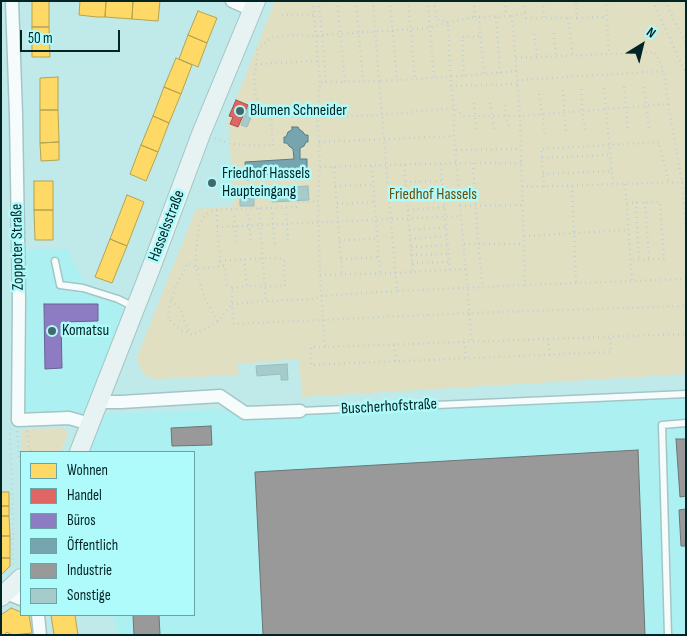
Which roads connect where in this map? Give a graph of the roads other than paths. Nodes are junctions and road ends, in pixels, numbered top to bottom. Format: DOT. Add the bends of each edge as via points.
graph roads {
  1 [pos="12,1"];
  2 [pos="232,1"];
  3 [pos="254,6"];
  4 [pos="54,261"];
  5 [pos="135,308"];
  6 [pos="686,394"];
  7 [pos="98,402"];
  8 [pos="300,411"];
  9 [pos="686,423"];
  10 [pos="90,424"];
  11 [pos="79,451"];
  12 [pos="20,581"];
  13 [pos="10,596"];
  14 [pos="38,616"];
  15 [pos="40,635"];
  16 [pos="668,635"];
  1 -- 10 [label="street, Zoppoter Straße" via="22,420 69,418"];
  2 -- 3 [label="street"];
  3 -- 5 [label="street, Hasselsstraße"];
  4 -- 5 [label="lane" via="60,285 83,288"];
  5 -- 7 [label="street, Hasselsstraße"];
  6 -- 8 [label="lane, Buscherhofstraße"];
  7 -- 8 [label="street, Buscherhofstraße" via="220,396 246,413"];
  7 -- 10 [label="street, Hasselsstraße"];
  9 -- 16 [label="lane" via="662,425"];
  10 -- 11 [label="street, Hasselsstraße"];
  12 -- 13 [label="street"];
  14 -- 15 [label="street"];
}
